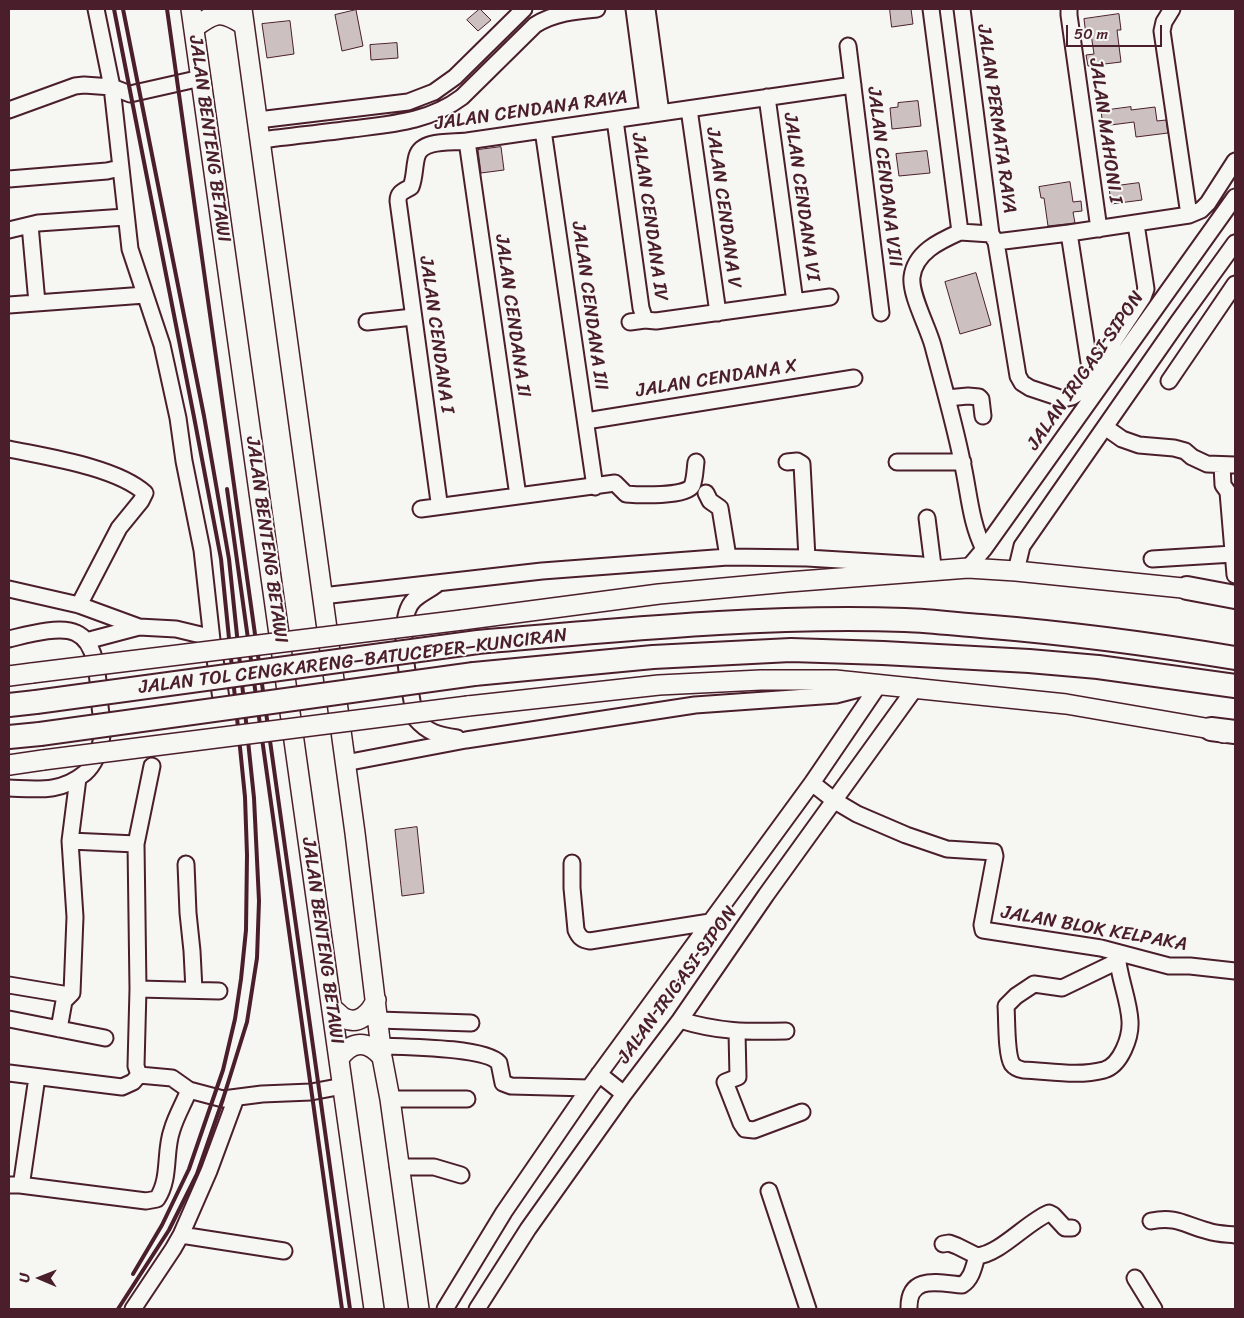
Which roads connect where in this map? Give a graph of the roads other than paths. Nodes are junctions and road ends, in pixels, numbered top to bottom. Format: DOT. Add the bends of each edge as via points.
graph roads {
  1 [pos="96,9"];
  2 [pos="191,9"];
  3 [pos="524,9"];
  4 [pos="597,9"];
  5 [pos="634,9"];
  6 [pos="647,9"];
  7 [pos="932,9"];
  8 [pos="962,9"];
  9 [pos="1069,9"];
  10 [pos="1172,9"];
  11 [pos="563,11"];
  12 [pos="243,17"];
  13 [pos="194,28"];
  14 [pos="848,46"];
  15 [pos="200,78"];
  16 [pos="853,85"];
  17 [pos="112,88"];
  18 [pos="767,97"];
  19 [pos="689,109"];
  20 [pos="9,110"];
  21 [pos="312,113"];
  22 [pos="654,114"];
  23 [pos="258,120"];
  24 [pos="615,120"];
  25 [pos="543,130"];
  26 [pos="315,133"];
  27 [pos="261,140"];
  28 [pos="467,141"];
  29 [pos="1235,161"];
  30 [pos="120,168"];
  31 [pos="415,177"];
  32 [pos="9,179"];
  33 [pos="1235,197"];
  34 [pos="1189,215"];
  35 [pos="125,217"];
  36 [pos="1136,224"];
  37 [pos="30,225"];
  38 [pos="1099,229"];
  39 [pos="9,230"];
  40 [pos="960,232"];
  41 [pos="1069,233"];
  42 [pos="993,238"];
  43 [pos="1235,243"];
  44 [pos="1235,284"];
  45 [pos="146,295"];
  46 [pos="830,297"];
  47 [pos="795,302"];
  48 [pos="37,303"];
  49 [pos="9,306"];
  50 [pos="718,312"];
  51 [pos="881,313"];
  52 [pos="414,317"];
  53 [pos="367,322"];
  54 [pos="1178,322"];
  55 [pos="1195,342"];
  56 [pos="1091,375"];
  57 [pos="854,378"];
  58 [pos="1169,381"];
  59 [pos="947,398"];
  60 [pos="982,416"];
  61 [pos="586,421"];
  62 [pos="1105,427"];
  63 [pos="9,449"];
  64 [pos="696,462"];
  65 [pos="787,462"];
  66 [pos="897,462"];
  67 [pos="963,462"];
  68 [pos="1229,465"];
  69 [pos="595,487"];
  70 [pos="706,493"];
  71 [pos="518,496"];
  72 [pos="441,506"];
  73 [pos="421,508"];
  74 [pos="927,518"];
  75 [pos="984,549"];
  76 [pos="1233,554"];
  77 [pos="728,558"];
  78 [pos="807,558"];
  79 [pos="1152,559"];
  80 [pos="933,566"];
  81 [pos="972,568"];
  82 [pos="1010,570"];
  83 [pos="1235,575"];
  84 [pos="438,584"];
  85 [pos="1188,588"];
  86 [pos="9,589"];
  87 [pos="322,596"];
  88 [pos="1235,596"];
  89 [pos="79,605"];
  90 [pos="139,627"];
  91 [pos="9,638"];
  92 [pos="212,640"];
  93 [pos="86,641"];
  94 [pos="1235,658"];
  95 [pos="9,676"];
  96 [pos="878,686"];
  97 [pos="1235,686"];
  98 [pos="914,687"];
  99 [pos="222,705"];
  100 [pos="9,706"];
  101 [pos="1211,729"];
  102 [pos="1235,732"];
  103 [pos="9,737"];
  104 [pos="1235,737"];
  105 [pos="466,740"];
  106 [pos="345,763"];
  107 [pos="9,764"];
  108 [pos="152,766"];
  109 [pos="78,778"];
  110 [pos="813,784"];
  111 [pos="9,788"];
  112 [pos="834,800"];
  113 [pos="70,841"];
  114 [pos="136,844"];
  115 [pos="572,863"];
  116 [pos="186,864"];
  117 [pos="710,922"];
  118 [pos="1118,957"];
  119 [pos="1235,972"];
  120 [pos="9,985"];
  121 [pos="138,989"];
  122 [pos="194,990"];
  123 [pos="220,991"];
  124 [pos="69,995"];
  125 [pos="376,1000"];
  126 [pos="332,1008"];
  127 [pos="9,1019"];
  128 [pos="378,1020"];
  129 [pos="680,1020"];
  130 [pos="471,1023"];
  131 [pos="60,1029"];
  132 [pos="786,1031"];
  133 [pos="737,1032"];
  134 [pos="106,1038"];
  135 [pos="382,1052"];
  136 [pos="339,1059"];
  137 [pos="9,1073"];
  138 [pos="139,1075"];
  139 [pos="602,1076"];
  140 [pos="37,1077"];
  141 [pos="343,1086"];
  142 [pos="589,1088"];
  143 [pos="189,1090"];
  144 [pos="621,1092"];
  145 [pos="236,1098"];
  146 [pos="390,1099"];
  147 [pos="467,1099"];
  148 [pos="802,1112"];
  149 [pos="398,1167"];
  150 [pos="461,1175"];
  151 [pos="14,1185"];
  152 [pos="769,1191"];
  153 [pos="1151,1221"];
  154 [pos="1072,1228"];
  155 [pos="181,1234"];
  156 [pos="1235,1234"];
  157 [pos="943,1244"];
  158 [pos="284,1251"];
  159 [pos="977,1256"];
  160 [pos="1135,1278"];
  161 [pos="132,1309"];
  162 [pos="374,1309"];
  163 [pos="419,1309"];
  164 [pos="445,1309"];
  165 [pos="477,1309"];
  166 [pos="808,1309"];
  167 [pos="909,1309"];
  168 [pos="1154,1309"];
  1 -- 17 [label="street"];
  2 -- 13 [label="main road, JALAN BENTENG BETAWI"];
  3 -- 21 [label="street" via="455,77 434,92 408,102"];
  4 -- 11 [label="street"];
  5 -- 22 [label="street, JALAN CENDANA RAYA"];
  6 -- 22 [label="street"];
  7 -- 40 [label="street"];
  8 -- 42 [label="street, JALAN PERMATA RAYA"];
  9 -- 38 [label="street, JALAN MAHONI I"];
  10 -- 34 [label="street" via="1162,31"];
  11 -- 26 [label="street" via="535,25 462,97 439,112 404,123"];
  12 -- 13 [label="main road" via="219,14 206,18"];
  12 -- 23 [label="main road"];
  13 -- 15 [label="main road, JALAN BENTENG BETAWI"];
  14 -- 16 [label="street, JALAN CENDANA VIII"];
  15 -- 17 [label="street" via="130,94"];
  15 -- 126 [label="main road, JALAN BENTENG BETAWI"];
  16 -- 18 [label="street, JALAN CENDANA RAYA"];
  16 -- 51 [label="street, JALAN CENDANA VIII" via="883,285"];
  17 -- 20 [label="street" via="75,86"];
  17 -- 30 [label="street"];
  18 -- 19 [label="street, JALAN CENDANA RAYA"];
  18 -- 47 [label="street, JALAN CENDANA VI"];
  19 -- 22 [label="street, JALAN CENDANA RAYA"];
  19 -- 50 [label="street, JALAN CENDANA V"];
  21 -- 23 [label="street"];
  21 -- 26 [label="street"];
  22 -- 24 [label="street, JALAN CENDANA RAYA"];
  23 -- 27 [label="main road"];
  24 -- 25 [label="street, JALAN CENDANA RAYA"];
  24 -- 50 [label="street, JALAN CENDANA IV" via="641,308 638,321"];
  25 -- 28 [label="street, JALAN CENDANA RAYA"];
  25 -- 61 [label="street, JALAN CENDANA III"];
  26 -- 27 [label="street"];
  27 -- 87 [label="main road"];
  28 -- 31 [label="street, JALAN CENDANA RAYA" via="428,145 420,149"];
  28 -- 71 [label="street, JALAN CENDANA II"];
  29 -- 34 [label="street" via="1208,203"];
  30 -- 32 [label="street"];
  30 -- 35 [label="street"];
  31 -- 52 [label="street, JALAN CENDANA I" via="411,187 398,195"];
  33 -- 75 [label="street, JALAN IRIGASI SIPON"];
  34 -- 36 [label="street"];
  35 -- 37 [label="street"];
  35 -- 45 [label="street" via="130,249"];
  36 -- 38 [label="street"];
  36 -- 56 [label="street" via="1146,289"];
  37 -- 39 [label="street"];
  37 -- 48 [label="street"];
  38 -- 41 [label="street"];
  40 -- 42 [label="street"];
  40 -- 59 [label="street" via="934,244 918,260 912,277 913,290"];
  41 -- 42 [label="street"];
  41 -- 56 [label="street"];
  42 -- 56 [label="street, JALAN PERMATA RAYA" via="1018,376 1022,383 1063,399 1080,392"];
  43 -- 54 [label="street"];
  44 -- 55 [label="street"];
  45 -- 48 [label="street"];
  45 -- 92 [label="street" via="162,345 178,418 202,550"];
  46 -- 47 [label="street"];
  47 -- 50 [label="street"];
  48 -- 49 [label="street"];
  52 -- 53 [label="street"];
  52 -- 72 [label="street, JALAN CENDANA I"];
  54 -- 55 [label="street"];
  54 -- 62 [label="street"];
  55 -- 58 [label="street"];
  57 -- 61 [label="street, JALAN CENDANA X"];
  59 -- 60 [label="street" via="979,397"];
  59 -- 67 [label="street"];
  61 -- 69 [label="street, JALAN CENDANA III"];
  62 -- 68 [label="street" via="1122,439 1139,445 1185,450 1207,464"];
  62 -- 82 [label="street" via="1022,546"];
  63 -- 89 [label="street" via="95,469 145,492 119,528"];
  64 -- 69 [label="street" via="692,486 687,491 640,495 626,494 615,483"];
  65 -- 78 [label="street" via="802,464"];
  66 -- 67 [label="street"];
  67 -- 75 [label="street" via="970,509"];
  68 -- 76 [label="street" via="1223,485 1228,492"];
  69 -- 71 [label="street"];
  70 -- 77 [label="street" via="710,501 720,508"];
  71 -- 72 [label="street"];
  72 -- 73 [label="street"];
  74 -- 80 [label="street"];
  75 -- 81 [label="street, JALAN IRIGASI SIPON"];
  76 -- 79 [label="street"];
  76 -- 83 [label="street"];
  77 -- 78 [label="street"];
  77 -- 84 [label="street" via="542,571"];
  78 -- 80 [label="street"];
  80 -- 81 [label="street"];
  81 -- 82 [label="main road"];
  81 -- 95 [label="main road, bridge" via="659,594"];
  82 -- 85 [label="main road"];
  84 -- 87 [label="street"];
  84 -- 105 [label="street" via="412,601 404,617 403,634 415,718 424,728 438,735"];
  85 -- 88 [label="highway"];
  86 -- 89 [label="street"];
  87 -- 106 [label="main road"];
  89 -- 90 [label="street"];
  90 -- 92 [label="street" via="176,629"];
  90 -- 93 [label="street"];
  91 -- 93 [label="street" via="63,631 76,633"];
  92 -- 99 [label="street"];
  93 -- 109 [label="street" via="96,667 102,734 99,753"];
  94 -- 100 [label="highway, JALAN TOL CENGKARENG–BATUCEPER–KUNCIRAN, bridge" via="1154,644 1030,630 906,620 781,621 478,642"];
  96 -- 98 [label="main road"];
  96 -- 105 [label="street" via="836,695 695,705"];
  96 -- 107 [label="main road, bridge" via="835,680 669,684"];
  96 -- 110 [label="street, JALAN IRIGASI SIPON"];
  97 -- 103 [label="highway, JALAN TOL CENGKARENG–BATUCEPER–KUNCIRAN, bridge" via="1029,661 791,650 652,657 474,674"];
  98 -- 101 [label="main road" via="1066,704"];
  98 -- 112 [label="street, JALAN IRIGASI SIPON"];
  101 -- 102 [label="highway"];
  101 -- 104 [label="main road"];
  105 -- 106 [label="street"];
  106 -- 125 [label="main road"];
  108 -- 114 [label="street"];
  109 -- 111 [label="street" via="63,787 42,790"];
  109 -- 113 [label="street"];
  110 -- 112 [label="street, JALAN BLOK KELPAKA"];
  110 -- 117 [label="street, JALAN IRIGASI SIPON"];
  112 -- 118 [label="street, JALAN BLOK KELPAKA" via="870,821 937,846 994,852 983,930 1072,942"];
  112 -- 129 [label="street, JALAN IRIGASI SIPON"];
  113 -- 114 [label="street"];
  113 -- 124 [label="street" via="75,917 72,993"];
  114 -- 121 [label="street"];
  115 -- 117 [label="street" via="576,930 584,940"];
  116 -- 122 [label="street"];
  117 -- 139 [label="street, JALAN IRIGASI SIPON"];
  118 -- 118 [label="street" via="1130,1022 1122,1054 1105,1070 1074,1073 1023,1070 1013,1065 1006,1006 1034,984 1062,988"];
  118 -- 119 [label="street, JALAN BLOK KELPAKA"];
  120 -- 124 [label="street"];
  121 -- 122 [label="street"];
  121 -- 138 [label="street" via="136,1066"];
  122 -- 123 [label="street"];
  124 -- 131 [label="street" via="64,1000"];
  125 -- 126 [label="main road" via="362,1019 345,1019"];
  125 -- 128 [label="main road"];
  126 -- 136 [label="main road, JALAN BENTENG BETAWI"];
  127 -- 131 [label="street"];
  128 -- 130 [label="street"];
  128 -- 135 [label="main road"];
  129 -- 133 [label="street"];
  129 -- 144 [label="street, JALAN IRIGASI SIPON"];
  131 -- 134 [label="street"];
  132 -- 133 [label="street"];
  133 -- 148 [label="street" via="738,1076 726,1082 746,1130"];
  135 -- 136 [label="main road" via="364,1044 347,1049"];
  135 -- 142 [label="street" via="456,1049 493,1058 499,1063 503,1083 511,1086"];
  135 -- 146 [label="main road"];
  136 -- 141 [label="main road, JALAN BENTENG BETAWI"];
  137 -- 140 [label="street"];
  138 -- 140 [label="street" via="122,1087"];
  138 -- 143 [label="street" via="172,1078"];
  139 -- 142 [label="street, JALAN IRIGASI SIPON"];
  139 -- 144 [label="street"];
  140 -- 151 [label="street"];
  141 -- 145 [label="street"];
  141 -- 162 [label="main road, JALAN BENTENG BETAWI"];
  142 -- 164 [label="street, JALAN IRIGASI SIPON" via="504,1212"];
  143 -- 145 [label="street" via="215,1098"];
  143 -- 151 [label="street" via="172,1130 162,1191 157,1199"];
  144 -- 165 [label="street, JALAN IRIGASI SIPON"];
  145 -- 155 [label="street"];
  146 -- 147 [label="street"];
  146 -- 149 [label="main road"];
  149 -- 150 [label="street" via="434,1167"];
  149 -- 163 [label="main road"];
  152 -- 166 [label="street"];
  153 -- 156 [label="street" via="1177,1219 1209,1232"];
  154 -- 159 [label="street" via="1065,1228 1053,1215 1046,1214 996,1249"];
  155 -- 158 [label="street"];
  155 -- 161 [label="street"];
  157 -- 159 [label="street" via="949,1243"];
  159 -- 167 [label="street" via="966,1283 919,1284 911,1296"];
  160 -- 168 [label="street"];
}
